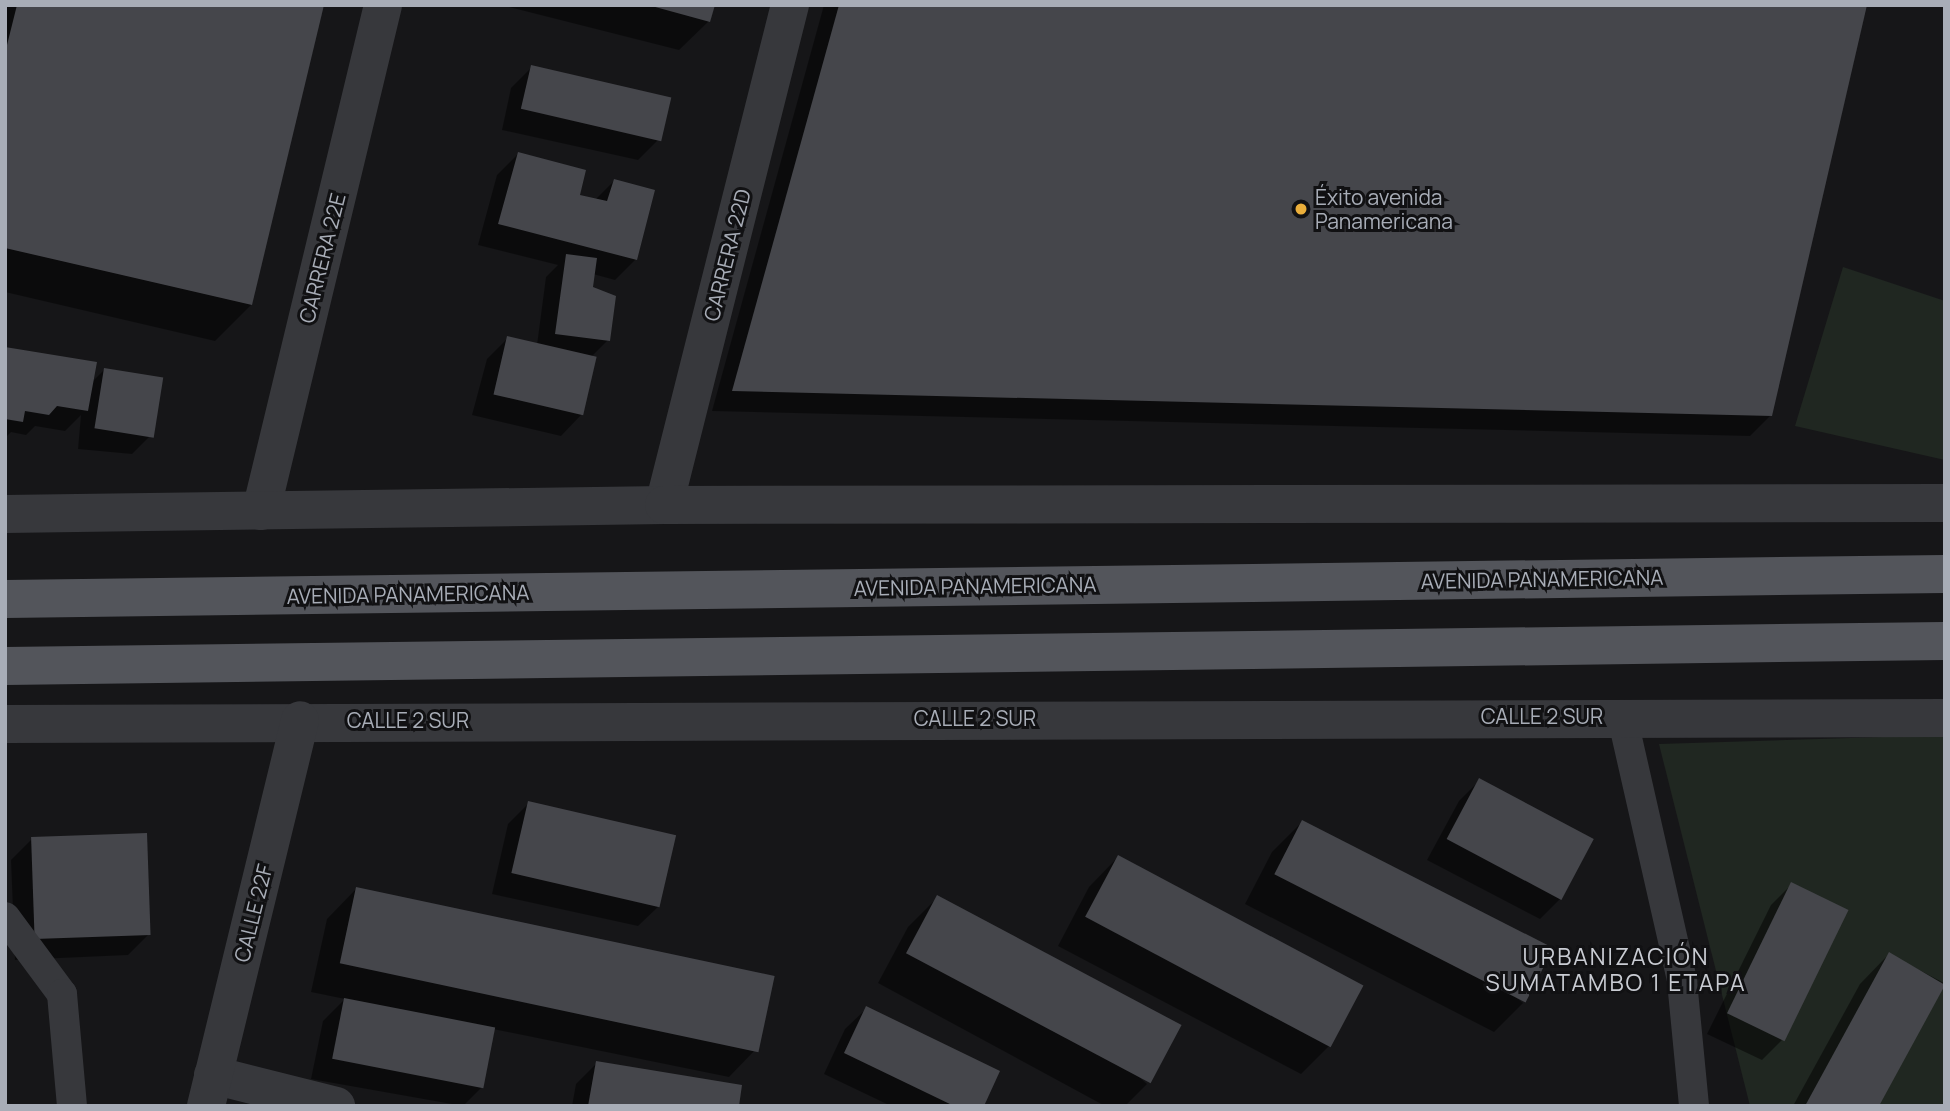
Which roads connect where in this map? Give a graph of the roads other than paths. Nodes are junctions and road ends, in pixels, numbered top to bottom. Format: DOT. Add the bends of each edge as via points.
graph roads {
  1 [pos="383,5"];
  2 [pos="790,5"];
  3 [pos="1945,503"];
  4 [pos="664,505"];
  5 [pos="261,511"];
  6 [pos="5,514"];
  7 [pos="1945,574"];
  8 [pos="5,599"];
  9 [pos="1945,641"];
  10 [pos="5,666"];
  11 [pos="1622,716"];
  12 [pos="1945,718"];
  13 [pos="300,720"];
  14 [pos="5,724"];
  15 [pos="5,917"];
  16 [pos="210,1091"];
  17 [pos="72,1106"];
  18 [pos="336,1106"];
  19 [pos="1694,1106"];
  1 -- 5 [label="street, CARRERA 22E"];
  2 -- 4 [label="street, CARRERA 22D"];
  3 -- 4 [label="street"];
  4 -- 5 [label="street"];
  5 -- 6 [label="street"];
  7 -- 8 [label="main road, AVENIDA PANAMERICANA"];
  9 -- 10 [label="main road"];
  11 -- 12 [label="street, CALLE 2 SUR"];
  11 -- 13 [label="street, CALLE 2 SUR"];
  11 -- 19 [label="lane" via="1682,981"];
  13 -- 14 [label="street, CALLE 2 SUR"];
  13 -- 16 [label="street, CALLE 22F"];
  15 -- 17 [label="lane" via="62,994"];
  16 -- 18 [label="street"];
}
